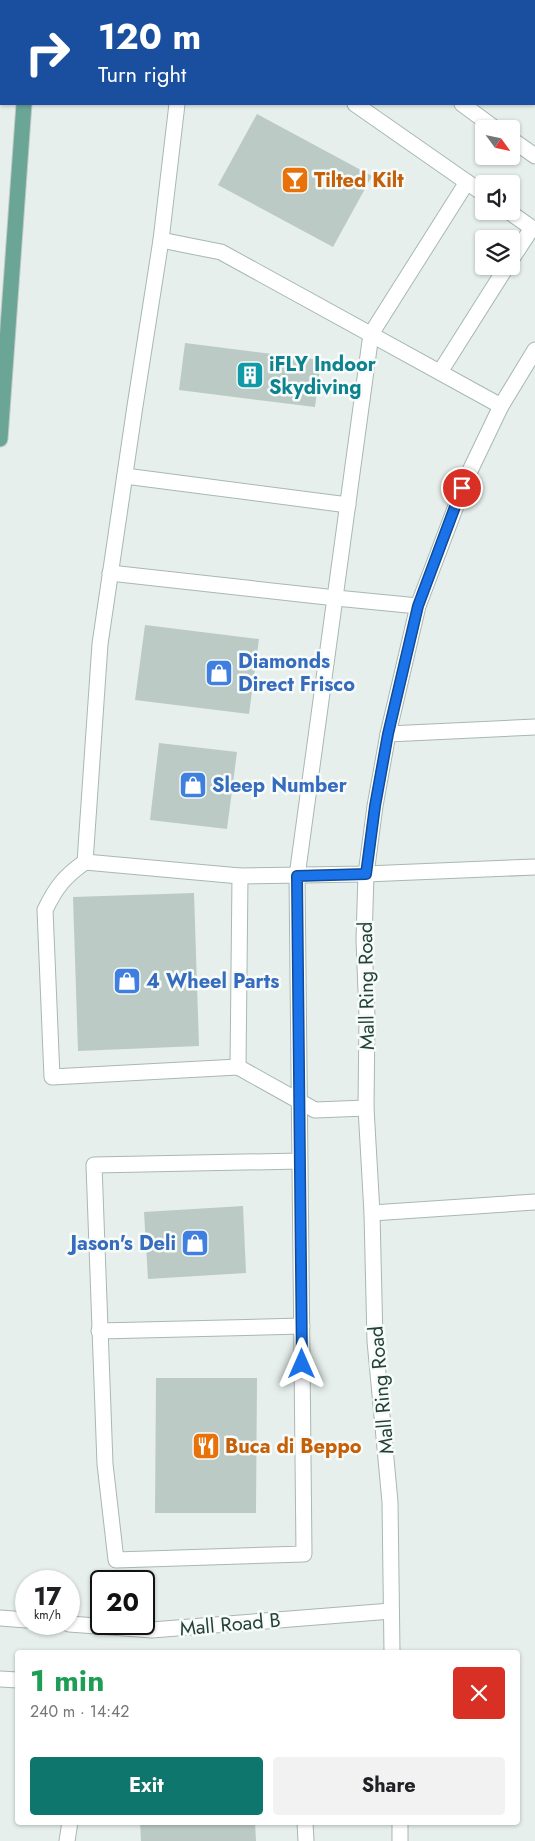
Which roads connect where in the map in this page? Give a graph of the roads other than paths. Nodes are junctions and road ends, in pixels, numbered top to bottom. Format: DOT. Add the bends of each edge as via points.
graph roads {
  1 [pos="24,105"];
  2 [pos="177,105"];
  3 [pos="356,105"];
  4 [pos="463,105"];
  5 [pos="484,120"];
  6 [pos="520,145"];
  7 [pos="535,156"];
  8 [pos="467,182"];
  9 [pos="475,188"];
  10 [pos="520,220"];
  11 [pos="161,240"];
  12 [pos="520,246"];
  13 [pos="501,275"];
  14 [pos="371,334"];
  15 [pos="535,350"];
  16 [pos="530,368"];
  17 [pos="440,372"];
  18 [pos="501,406"];
  19 [pos="0,439"];
  20 [pos="125,476"];
  21 [pos="348,505"];
  22 [pos="110,573"];
  23 [pos="336,598"];
  24 [pos="418,606"];
  25 [pos="535,727"];
  26 [pos="388,734"];
  27 [pos="86,862"];
  28 [pos="535,867"];
  29 [pos="366,874"];
  30 [pos="240,876"];
  31 [pos="297,876"];
  32 [pos="238,1067"];
  33 [pos="299,1101"];
  34 [pos="366,1108"];
  35 [pos="300,1161"];
  36 [pos="535,1202"];
  37 [pos="372,1213"];
  38 [pos="302,1326"];
  39 [pos="99,1331"];
  40 [pos="391,1611"];
  41 [pos="0,1618"];
  42 [pos="15,1619"];
  43 [pos="80,1625"];
  44 [pos="392,1650"];
  45 [pos="0,1679"];
  46 [pos="15,1680"];
  47 [pos="70,1825"];
  48 [pos="305,1825"];
  49 [pos="400,1825"];
  50 [pos="67,1841"];
  51 [pos="306,1841"];
  52 [pos="400,1841"];
  1 -- 19 [label="main road"];
  2 -- 11 [label="street"];
  3 -- 8 [label="street"];
  4 -- 5 [label="street"];
  6 -- 7 [label="street"];
  8 -- 9 [label="street"];
  8 -- 14 [label="street"];
  10 -- 12 [label="street" via="532,228"];
  11 -- 14 [label="street" via="221,252"];
  11 -- 20 [label="street"];
  13 -- 17 [label="street"];
  14 -- 17 [label="street"];
  14 -- 21 [label="street"];
  15 -- 16 [label="street, Mall Ring Road"];
  16 -- 18 [label="street, Mall Ring Road"];
  17 -- 18 [label="street"];
  18 -- 24 [label="street, Mall Ring Road" via="467,477"];
  20 -- 21 [label="street"];
  20 -- 22 [label="street"];
  21 -- 23 [label="street"];
  22 -- 23 [label="street"];
  22 -- 27 [label="street" via="100,644"];
  23 -- 24 [label="street"];
  23 -- 31 [label="street"];
  24 -- 26 [label="street, Mall Ring Road"];
  25 -- 26 [label="street"];
  26 -- 29 [label="street, Mall Ring Road"];
  27 -- 30 [label="street"];
  27 -- 32 [label="street" via="67,875 45,910 52,1077"];
  28 -- 29 [label="street"];
  29 -- 31 [label="street"];
  29 -- 34 [label="street, Mall Ring Road"];
  30 -- 31 [label="street"];
  30 -- 32 [label="street"];
  31 -- 33 [label="street"];
  32 -- 33 [label="street"];
  33 -- 34 [label="street" via="315,1110"];
  33 -- 35 [label="street"];
  34 -- 37 [label="street, Mall Ring Road"];
  35 -- 38 [label="street"];
  35 -- 39 [label="street" via="94,1165"];
  36 -- 37 [label="street"];
  37 -- 40 [label="street, Mall Ring Road" via="375,1341 390,1502"];
  38 -- 39 [label="street"];
  38 -- 39 [label="street" via="304,1554 126,1560 116,1560 105,1464"];
  40 -- 43 [label="street, Mall Road B" via="152,1630"];
  40 -- 44 [label="street, Mall Ring Road"];
  41 -- 42 [label="street"];
  45 -- 46 [label="street"];
  47 -- 50 [label="street"];
  48 -- 51 [label="street"];
  49 -- 52 [label="street"];
}
